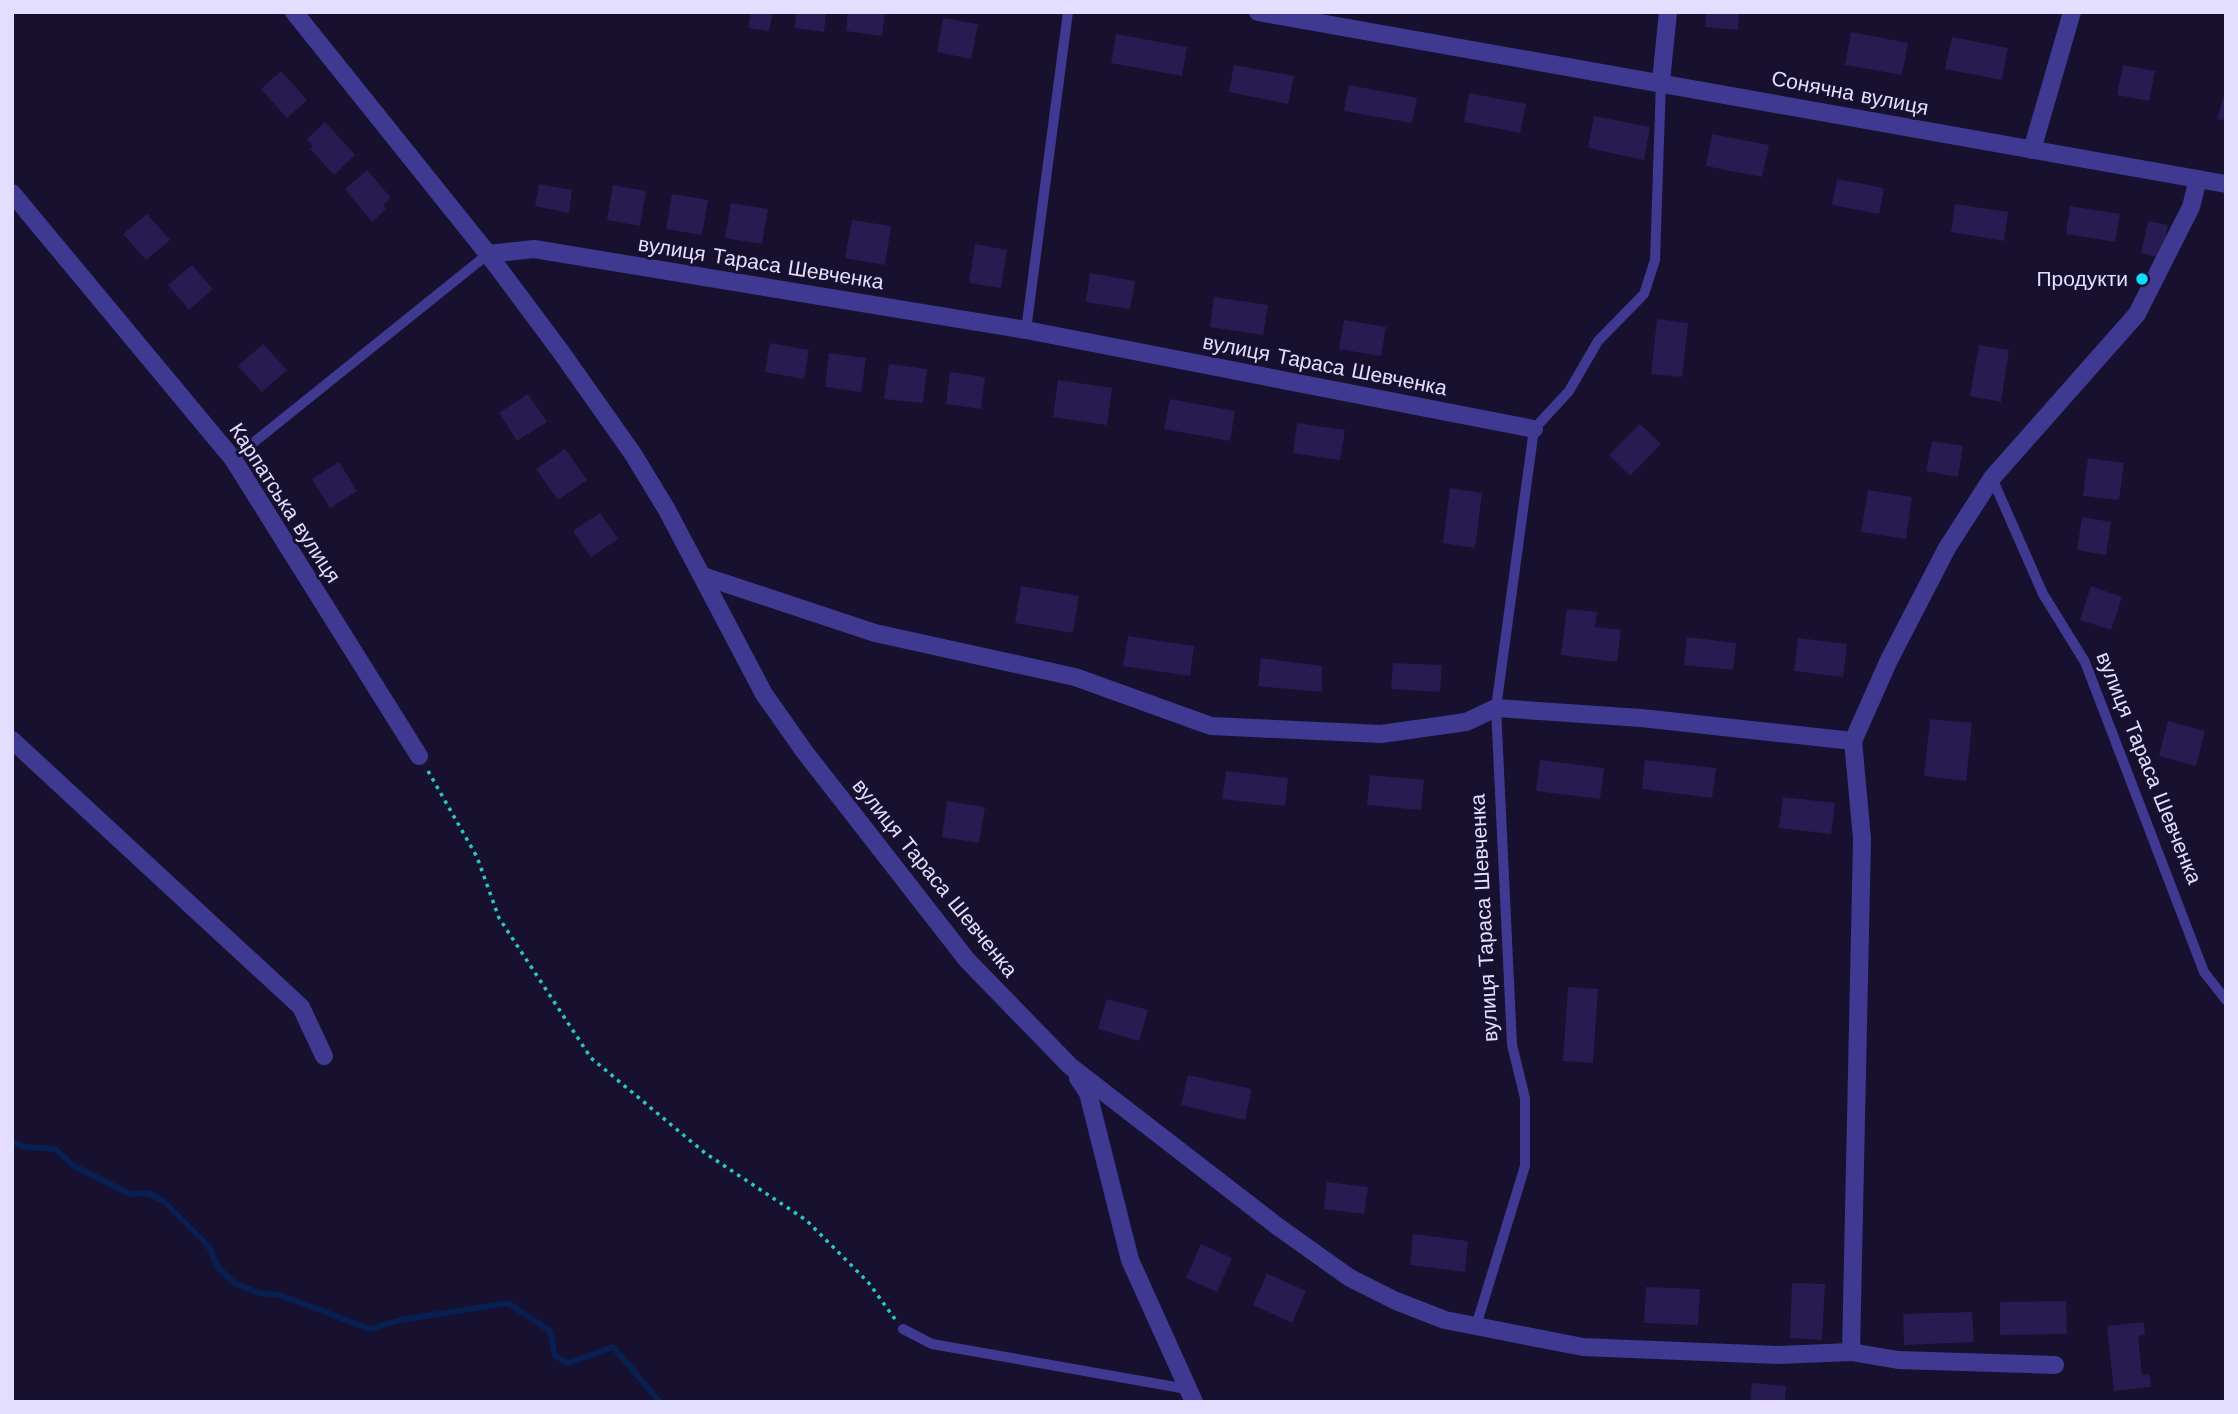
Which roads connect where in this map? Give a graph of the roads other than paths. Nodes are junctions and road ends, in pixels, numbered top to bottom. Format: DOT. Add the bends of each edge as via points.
graph roads {
  1 [pos="294,12"];
  2 [pos="1068,12"];
  3 [pos="1258,12"];
  4 [pos="1668,12"];
  5 [pos="2072,12"];
  6 [pos="1661,81"];
  7 [pos="2032,150"];
  8 [pos="2198,179"];
  9 [pos="2226,184"];
  10 [pos="12,193"];
  11 [pos="488,254"];
  12 [pos="1026,330"];
  13 [pos="1534,429"];
  14 [pos="233,458"];
  15 [pos="1992,478"];
  16 [pos="706,577"];
  17 [pos="1496,708"];
  18 [pos="12,740"];
  19 [pos="1853,741"];
  20 [pos="419,756"];
  21 [pos="2226,1000"];
  22 [pos="324,1056"];
  23 [pos="1070,1066"];
  24 [pos="1476,1326"];
  25 [pos="903,1329"];
  26 [pos="1851,1352"];
  27 [pos="2055,1365"];
  28 [pos="1191,1395"];
  1 -- 11 [label="street, вулиця Тараса Шевченка"];
  2 -- 12 [label="lane"];
  3 -- 6 [label="street, Сонячна вулиця"];
  4 -- 6 [label="street"];
  5 -- 7 [label="street"];
  6 -- 7 [label="street, Сонячна вулиця"];
  6 -- 13 [label="lane" via="1655,260 1644,293 1598,341 1569,391"];
  7 -- 8 [label="street, Сонячна вулиця"];
  8 -- 9 [label="street, Сонячна вулиця"];
  8 -- 15 [label="street" via="2191,208 2137,314"];
  10 -- 14 [label="street, Карпатська вулиця"];
  11 -- 12 [label="street, вулиця Тараса Шевченка" via="534,248"];
  11 -- 14 [label="lane"];
  11 -- 16 [label="street, вулиця Тараса Шевченка" via="633,454 693,562"];
  12 -- 13 [label="street, вулиця Тараса Шевченка"];
  13 -- 17 [label="lane, вулиця Тараса Шевченка"];
  14 -- 20 [label="street, Карпатська вулиця"];
  15 -- 19 [label="street" via="1947,548"];
  15 -- 21 [label="lane, вулиця Тараса Шевченка" via="2043,594 2085,662 2204,972"];
  16 -- 17 [label="street" via="875,633 1074,677 1211,726 1381,733 1466,722"];
  16 -- 23 [label="street, вулиця Тараса Шевченка" via="764,694 804,751 967,960"];
  17 -- 19 [label="street"];
  17 -- 24 [label="lane, вулиця Тараса Шевченка" via="1512,1045 1525,1098 1525,1166"];
  18 -- 22 [label="street" via="301,1007"];
  19 -- 26 [label="street" via="1862,839"];
  23 -- 24 [label="street, вулиця Тараса Шевченка" via="1350,1278 1396,1301"];
  23 -- 28 [label="street" via="1088,1093 1130,1260"];
  24 -- 26 [label="street, вулиця Тараса Шевченка" via="1583,1347 1777,1355"];
  25 -- 28 [label="lane" via="932,1344"];
  26 -- 27 [label="street, вулиця Тараса Шевченка" via="1898,1360"];
}
